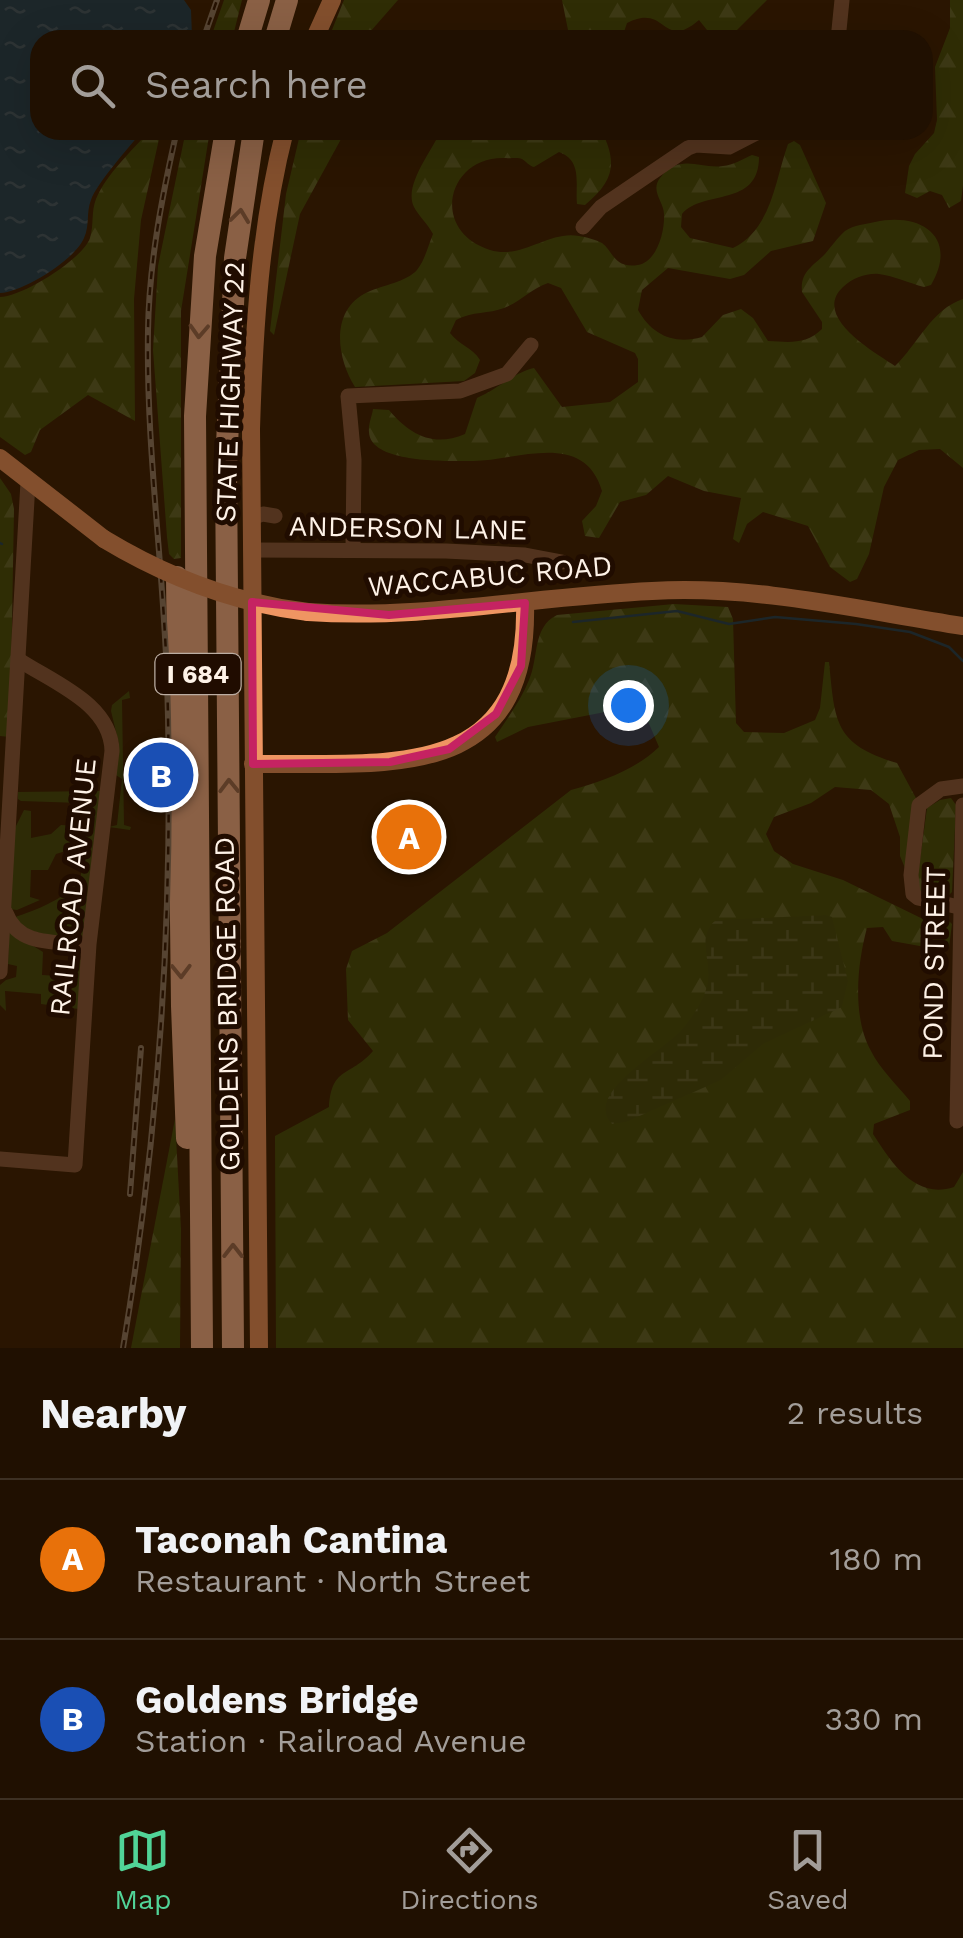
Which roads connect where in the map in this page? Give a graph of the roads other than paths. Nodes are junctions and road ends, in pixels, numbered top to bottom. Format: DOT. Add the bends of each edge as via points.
graph roads {
  1 [pos="259,0"];
  2 [pos="287,0"];
  3 [pos="332,0"];
  4 [pos="842,0"];
  5 [pos="250,30"];
  6 [pos="278,30"];
  7 [pos="318,30"];
  8 [pos="839,30"];
  9 [pos="224,140"];
  10 [pos="253,140"];
  11 [pos="284,140"];
  12 [pos="741,140"];
  13 [pos="583,227"];
  14 [pos="530,345"];
  15 [pos="0,458"];
  16 [pos="28,482"];
  17 [pos="274,516"];
  18 [pos="251,518"];
  19 [pos="353,549"];
  20 [pos="251,550"];
  21 [pos="562,562"];
  22 [pos="177,577"];
  23 [pos="525,603"];
  24 [pos="963,626"];
  25 [pos="252,659"];
  26 [pos="19,660"];
  27 [pos="253,764"];
  28 [pos="963,786"];
  29 [pos="963,805"];
  30 [pos="959,907"];
  31 [pos="4,909"];
  32 [pos="78,944"];
  33 [pos="0,972"];
  34 [pos="960,1037"];
  35 [pos="958,1121"];
  36 [pos="0,1160"];
  37 [pos="202,1220"];
  38 [pos="202,1348"];
  39 [pos="234,1348"];
  40 [pos="258,1348"];
  1 -- 5 [label="highway"];
  2 -- 6 [label="highway"];
  3 -- 7 [label="main road"];
  4 -- 8 [label="street"];
  9 -- 37 [label="highway, I 684, one-way" via="202,292 196,416"];
  39 -- 10 [label="highway, I 684, one-way" via="226,416 235,258"];
  11 -- 18 [label="main road, STATE HIGHWAY 22" via="256,318"];
  12 -- 13 [label="street" via="688,148 601,207"];
  14 -- 19 [label="street" via="507,374 460,392 348,396"];
  15 -- 16 [label="main road, WACCABUC ROAD"];
  16 -- 22 [label="main road, WACCABUC ROAD, bridge" via="104,539"];
  16 -- 26 [label="street"];
  17 -- 18 [label="street"];
  18 -- 20 [label="main road, STATE HIGHWAY 22"];
  19 -- 20 [label="street, ANDERSON LANE"];
  19 -- 21 [label="street, ANDERSON LANE" via="525,554"];
  20 -- 25 [label="main road, STATE HIGHWAY 22"];
  22 -- 23 [label="main road, WACCABUC ROAD, bridge" via="308,612 418,614"];
  22 -- 37 [label="highway, one-way" via="188,1150"];
  23 -- 24 [label="main road, WACCABUC ROAD" via="720,590"];
  23 -- 27 [label="main road" via="516,683 496,714 466,741 412,760"];
  25 -- 27 [label="main road, GOLDENS BRIDGE ROAD"];
  26 -- 31 [label="street"];
  26 -- 36 [label="street, RAILROAD AVENUE" via="95,710 112,742 89,944 75,1164"];
  27 -- 40 [label="main road, GOLDENS BRIDGE ROAD"];
  28 -- 30 [label="street" via="941,790 919,806 911,875 918,898"];
  29 -- 30 [label="street, POND STREET"];
  30 -- 34 [label="street, POND STREET"];
  31 -- 32 [label="street" via="10,924 30,939"];
  31 -- 33 [label="street"];
  34 -- 35 [label="street, POND STREET"];
  37 -- 38 [label="highway, I 684"];
}
